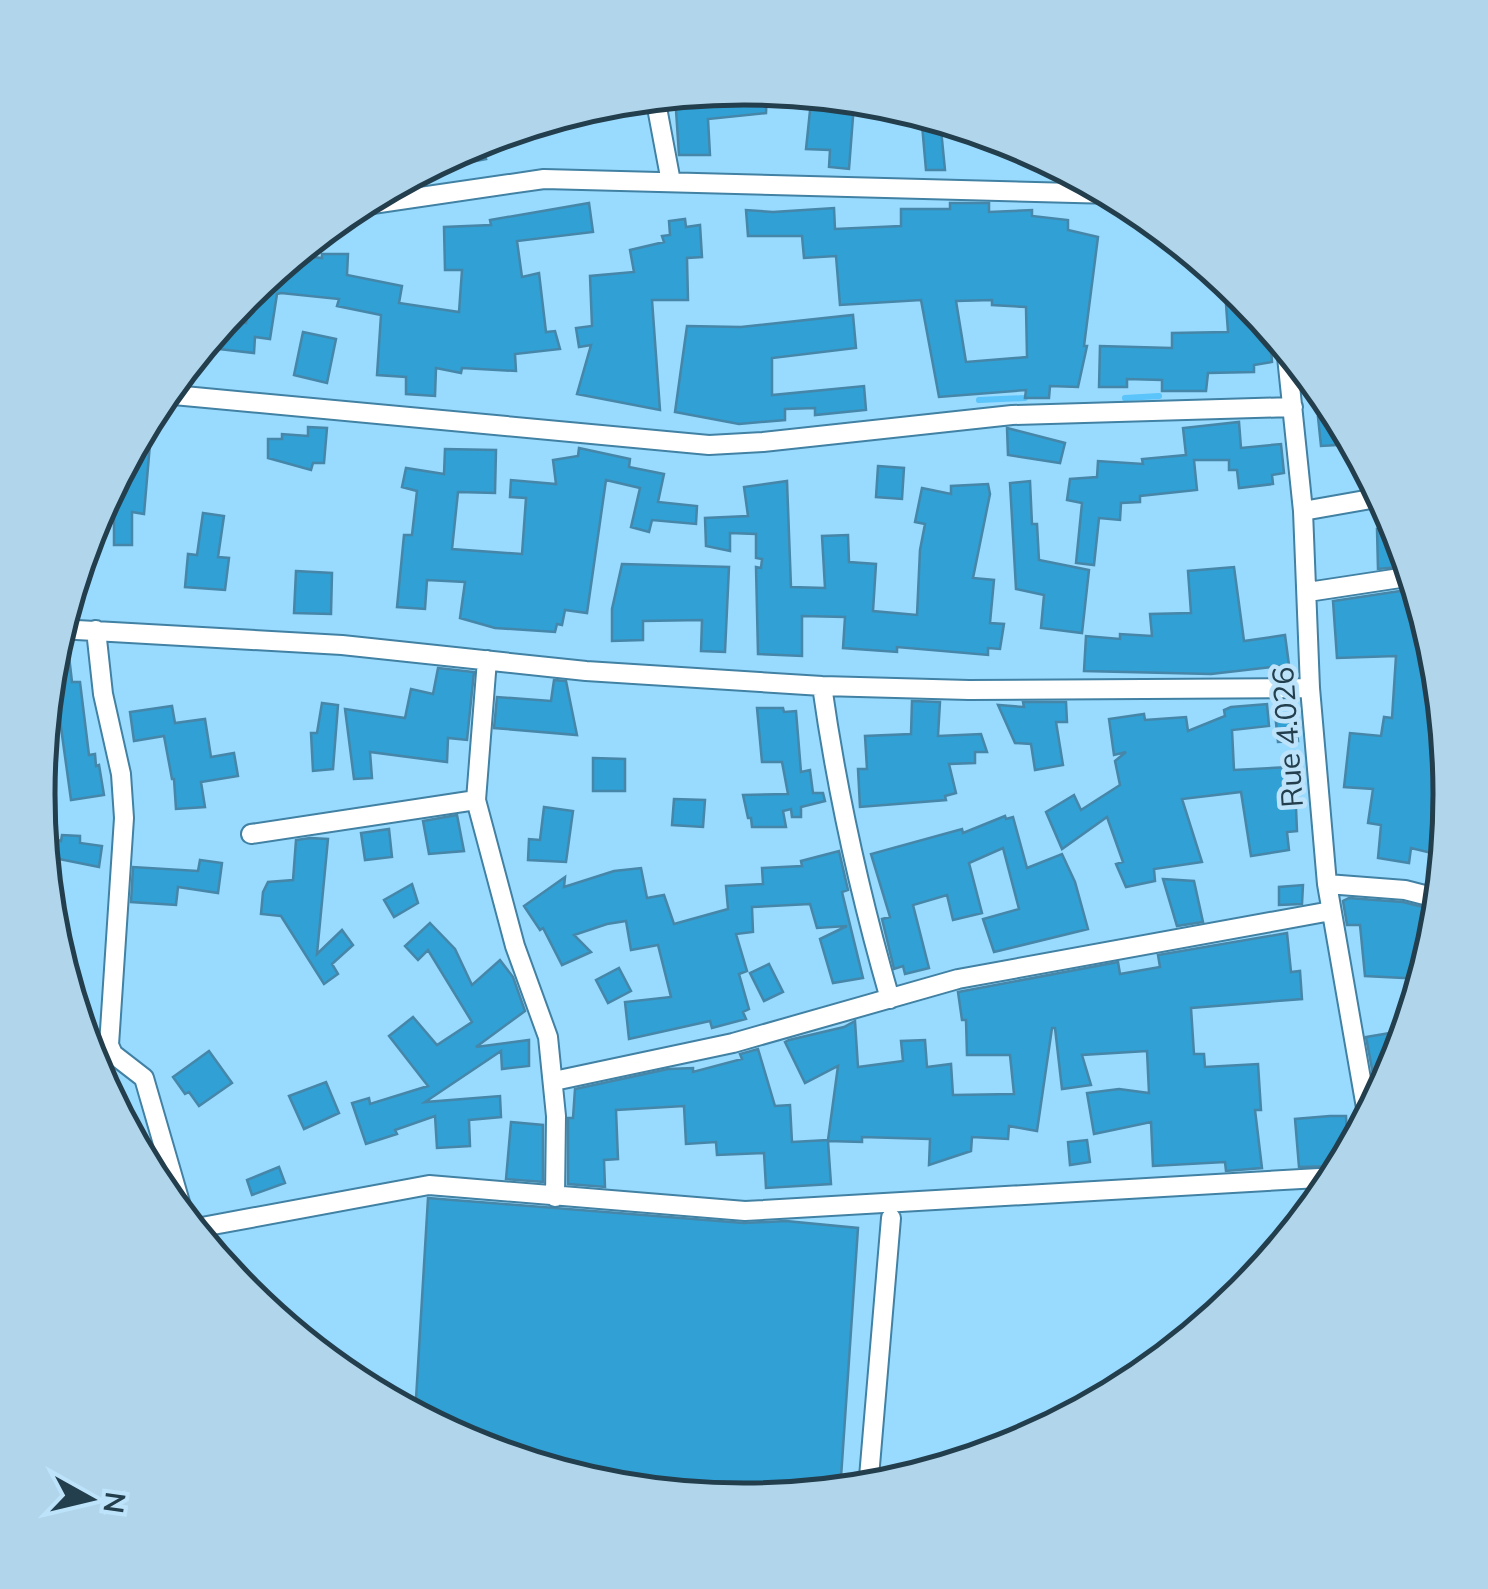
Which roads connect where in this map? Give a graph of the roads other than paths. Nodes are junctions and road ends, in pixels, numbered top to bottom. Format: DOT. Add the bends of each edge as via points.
graph roads {
  1 [pos="658,111"];
  2 [pos="671,182"];
  3 [pos="1080,193"];
  4 [pos="397,200"];
  5 [pos="1289,373"];
  6 [pos="182,396"];
  7 [pos="1293,407"];
  8 [pos="1367,500"];
  9 [pos="1303,511"];
  10 [pos="1398,578"];
  11 [pos="1308,592"];
  12 [pos="75,629"];
  13 [pos="96,630"];
  14 [pos="487,660"];
  15 [pos="822,686"];
  16 [pos="1310,688"];
  17 [pos="476,800"];
  18 [pos="251,834"];
  19 [pos="1327,884"];
  20 [pos="1425,895"];
  21 [pos="1331,911"];
  22 [pos="890,998"];
  23 [pos="554,1080"];
  24 [pos="1364,1095"];
  25 [pos="1315,1179"];
  26 [pos="174,1181"];
  27 [pos="555,1197"];
  28 [pos="891,1218"];
  29 [pos="208,1227"];
  30 [pos="869,1472"];
  1 -- 2 [label="street"];
  2 -- 3 [label="street"];
  2 -- 4 [label="street" via="544,179"];
  5 -- 7 [label="street, Rue 4.026"];
  6 -- 7 [label="street" via="708,445 1012,416"];
  7 -- 9 [label="street, Rue 4.026"];
  8 -- 9 [label="street"];
  9 -- 11 [label="street, Rue 4.026"];
  10 -- 11 [label="street"];
  11 -- 16 [label="street, Rue 4.026"];
  12 -- 13 [label="street"];
  13 -- 14 [label="street"];
  13 -- 26 [label="street" via="124,818 109,1044 144,1078"];
  14 -- 15 [label="street"];
  14 -- 17 [label="street"];
  15 -- 16 [label="street"];
  15 -- 22 [label="street" via="862,903"];
  16 -- 19 [label="street, Rue 4.026"];
  17 -- 18 [label="street"];
  17 -- 23 [label="street" via="548,1037"];
  19 -- 20 [label="street"];
  19 -- 21 [label="street, Rue 4.026"];
  21 -- 22 [label="street" via="958,979"];
  21 -- 24 [label="street, Rue 4.026"];
  22 -- 23 [label="street" via="733,1043"];
  23 -- 27 [label="street"];
  25 -- 27 [label="street" via="745,1211"];
  27 -- 29 [label="street" via="429,1186"];
  28 -- 30 [label="street"];
}
